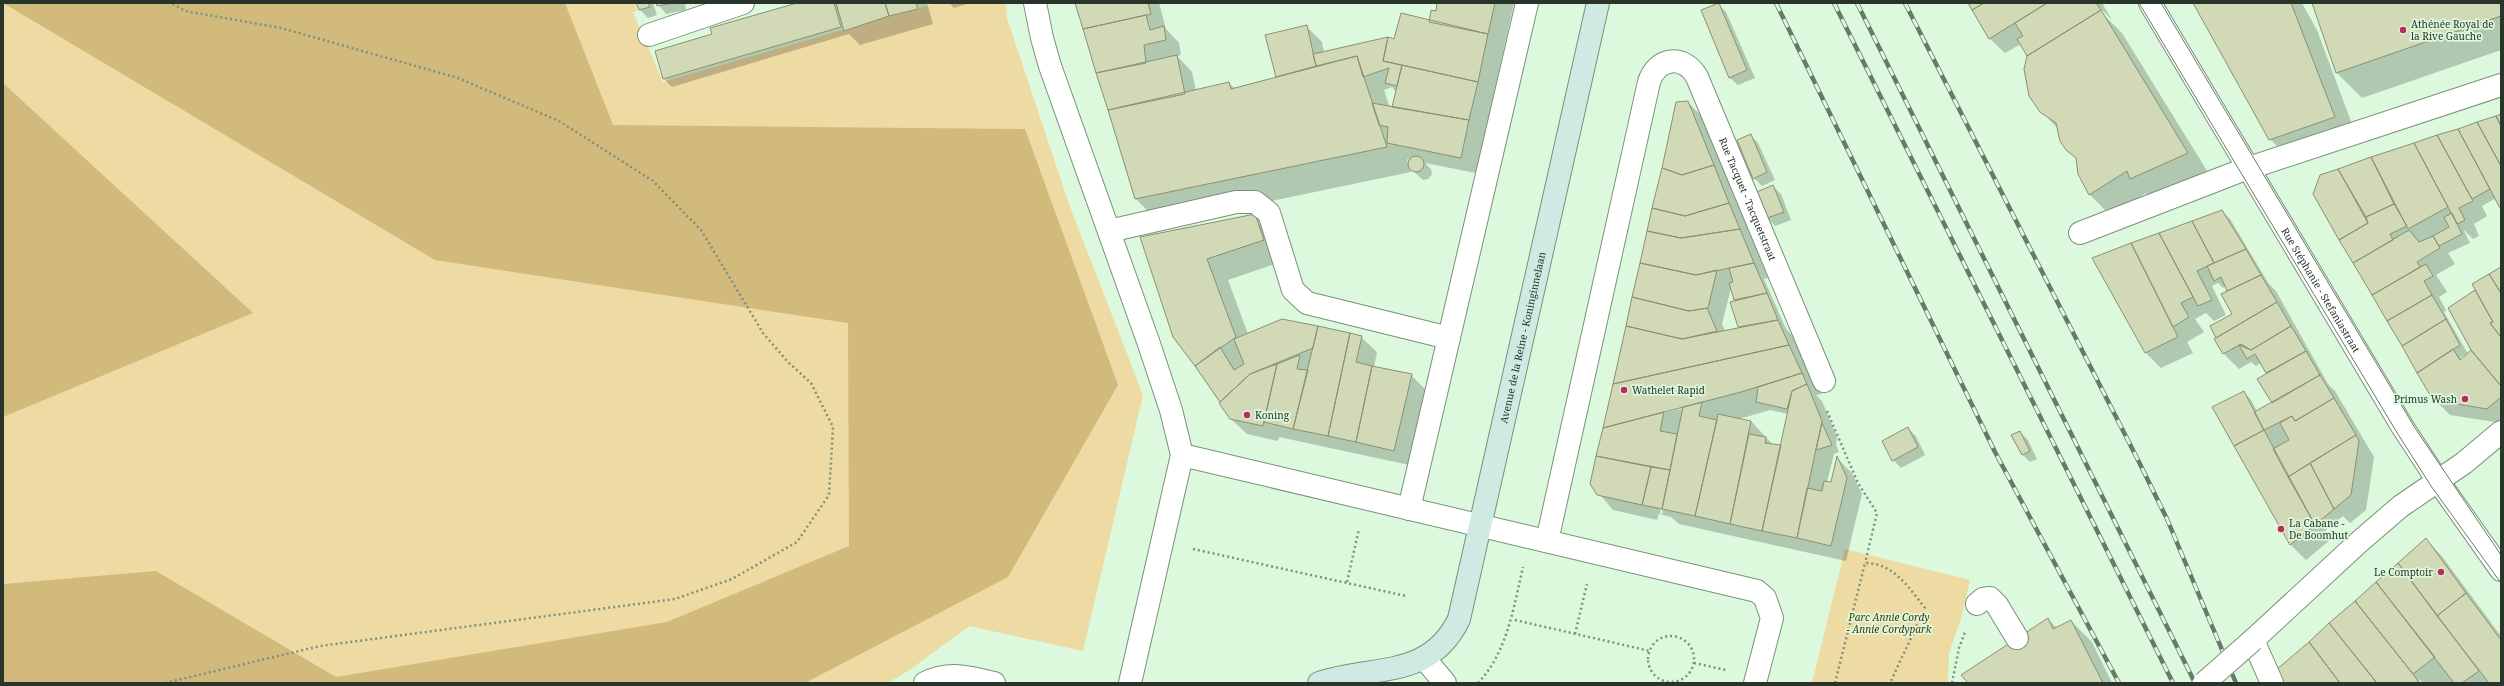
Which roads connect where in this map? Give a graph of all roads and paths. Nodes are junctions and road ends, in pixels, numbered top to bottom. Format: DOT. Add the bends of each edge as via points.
graph roads {
  1 [pos="171,3"];
  2 [pos="743,3"];
  3 [pos="1035,3"];
  4 [pos="1527,3"];
  5 [pos="1598,3"];
  6 [pos="2150,3"];
  7 [pos="649,35"];
  8 [pos="2501,84"];
  9 [pos="2248,168"];
  10 [pos="1109,231"];
  11 [pos="2080,232"];
  12 [pos="1449,338"];
  13 [pos="1824,381"];
  14 [pos="2501,432"];
  15 [pos="1182,455"];
  16 [pos="2438,481"];
  17 [pos="1409,509"];
  18 [pos="1360,522"];
  19 [pos="1480,525"];
  20 [pos="1538,539"];
  21 [pos="1192,548"];
  22 [pos="1865,564"];
  23 [pos="2501,570"];
  24 [pos="1588,580"];
  25 [pos="1347,583"];
  26 [pos="1406,596"];
  27 [pos="1977,604"];
  28 [pos="1515,620"];
  29 [pos="1575,634"];
  30 [pos="2017,638"];
  31 [pos="2253,640"];
  32 [pos="1650,651"];
  33 [pos="1424,658"];
  34 [pos="1694,663"];
  35 [pos="1728,670"];
  36 [pos="165,683"];
  37 [pos="925,683"];
  38 [pos="994,683"];
  39 [pos="1130,683"];
  40 [pos="1319,683"];
  41 [pos="1445,683"];
  42 [pos="1478,683"];
  43 [pos="1756,683"];
  44 [pos="1835,683"];
  45 [pos="1890,683"];
  46 [pos="1952,683"];
  47 [pos="2204,683"];
  48 [pos="2272,683"];
  1 -- 36 [label="path" via="185,11 280,28 458,78 559,121 640,172 653,181 701,230 764,333 788,362 811,383 833,428 829,495 797,542 732,579 675,599 320,646"];
  2 -- 7 [label="street"];
  3 -- 10 [label="street" via="1050,66"];
  4 -- 12 [label="street"];
  5 -- 19 [label="main road, Avenue de la Reine - Koninginnelaan"];
  6 -- 9 [label="street, Rue Stéphanie - Stefaniastraat"];
  8 -- 9 [label="street"];
  9 -- 11 [label="street"];
  9 -- 16 [label="street, Rue Stéphanie - Stefaniastraat" via="2398,419"];
  10 -- 12 [label="street" via="1236,202 1255,202 1269,213 1293,290 1299,298 1307,303"];
  10 -- 15 [label="street" via="1169,403"];
  12 -- 17 [label="street"];
  13 -- 20 [label="street, Rue Tacquet - Tacquetstraat" via="1693,70 1679,61 1664,63 1656,68 1649,82"];
  13 -- 22 [label="path" via="1827,411 1858,483 1877,513"];
  14 -- 16 [label="street"];
  15 -- 17 [label="street"];
  15 -- 39 [label="street"];
  16 -- 23 [label="street, Rue Stéphanie - Stefaniastraat"];
  16 -- 31 [label="street" via="2401,506"];
  17 -- 19 [label="street"];
  18 -- 25 [label="path"];
  19 -- 20 [label="street"];
  19 -- 33 [label="main road, Avenue de la Reine - Koninginnelaan" via="1459,619 1451,636"];
  20 -- 42 [label="path" via="1505,637 1498,653"];
  20 -- 43 [label="street" via="1757,591 1765,598 1772,618"];
  21 -- 25 [label="path"];
  22 -- 44 [label="path"];
  22 -- 45 [label="path" via="1886,568 1904,580 1925,608"];
  24 -- 29 [label="path"];
  25 -- 26 [label="path"];
  27 -- 30 [label="street" via="1990,598"];
  27 -- 46 [label="path" via="1959,648"];
  28 -- 29 [label="path"];
  29 -- 32 [label="path"];
  31 -- 47 [label="street, bridge"];
  31 -- 48 [label="street"];
  32 -- 34 [label="path" via="1660,639 1667,636 1682,638 1692,648"];
  32 -- 34 [label="path" via="1649,666 1658,678 1665,681 1681,680 1692,670"];
  33 -- 40 [label="main road, Avenue de la Reine - Koninginnelaan" via="1387,671"];
  33 -- 41 [label="street"];
  34 -- 35 [label="path"];
  37 -- 38 [label="street" via="940,676 958,676"];
}
